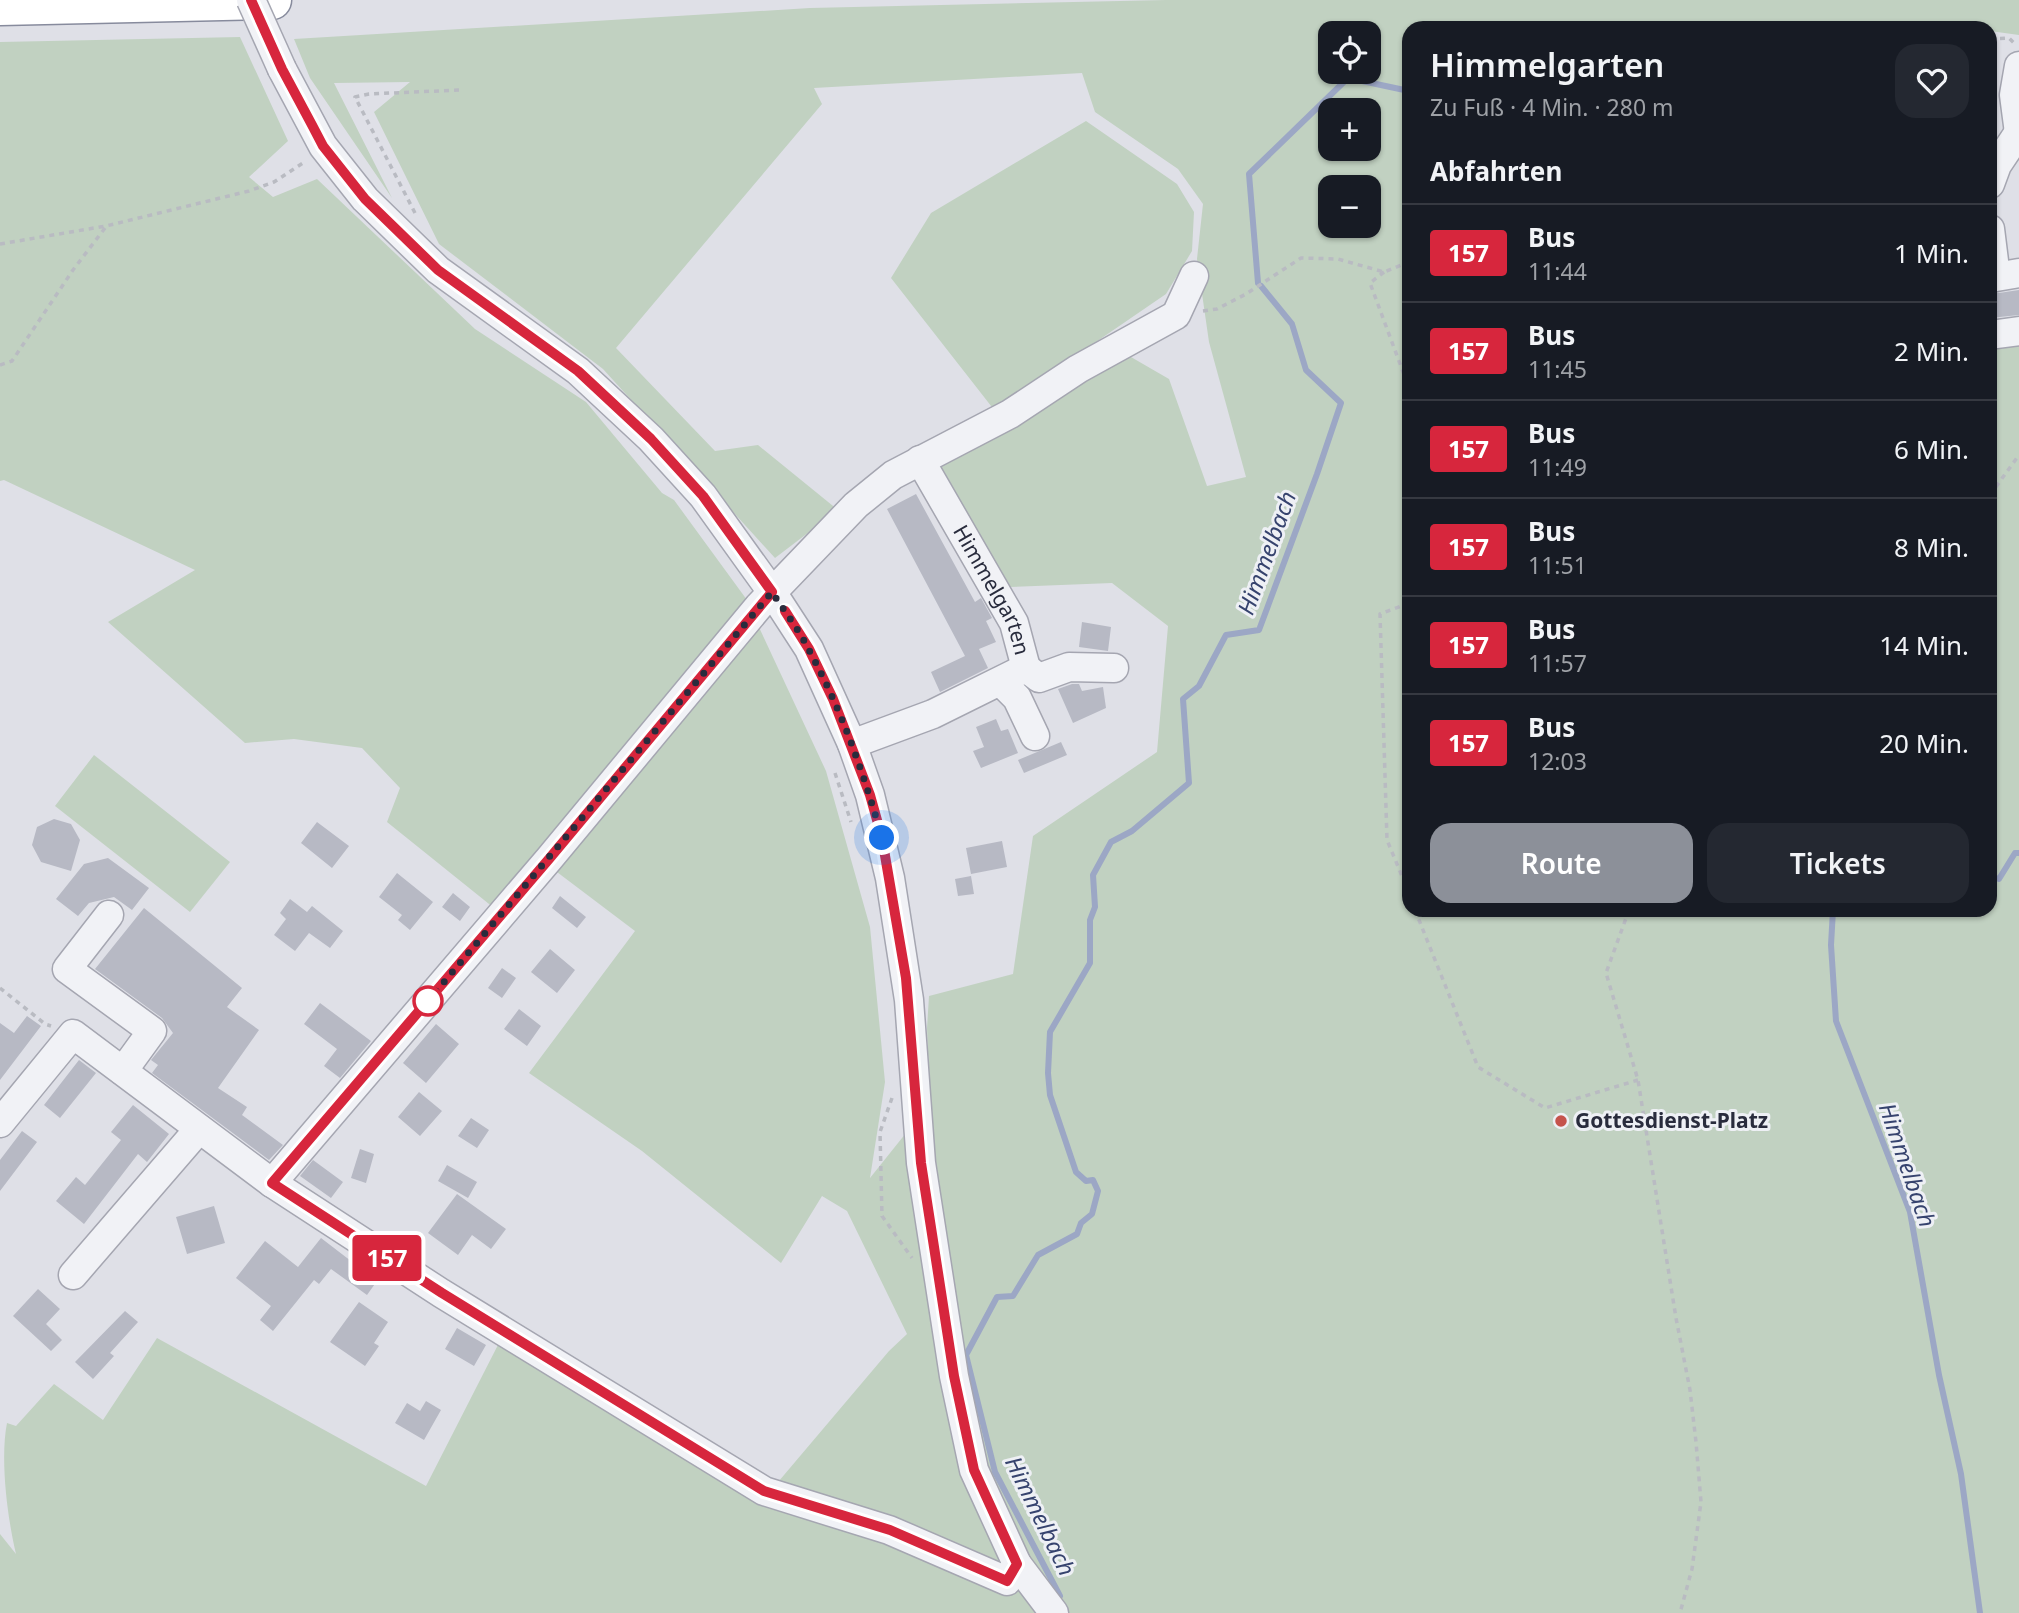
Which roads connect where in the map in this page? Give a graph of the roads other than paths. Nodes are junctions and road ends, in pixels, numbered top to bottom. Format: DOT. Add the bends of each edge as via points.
graph roads {
  1 [pos="251,0"];
  2 [pos="272,0"];
  3 [pos="0,6"];
  4 [pos="2019,66"];
  5 [pos="2019,132"];
  6 [pos="1997,165"];
  7 [pos="2019,274"];
  8 [pos="1194,276"];
  9 [pos="1997,277"];
  10 [pos="2019,331"];
  11 [pos="1997,334"];
  12 [pos="920,460"];
  13 [pos="772,592"];
  14 [pos="1026,668"];
  15 [pos="1114,668"];
  16 [pos="1001,682"];
  17 [pos="1035,736"];
  18 [pos="852,744"];
  19 [pos="109,915"];
  20 [pos="123,1072"];
  21 [pos="0,1123"];
  22 [pos="199,1129"];
  23 [pos="272,1183"];
  24 [pos="73,1275"];
  25 [pos="1017,1564"];
  26 [pos="1054,1613"];
  1 -- 13 [label="street, bridge" via="323,146 365,199 438,270 578,371 651,439 703,496"];
  2 -- 3 [label="highway"];
  4 -- 5 [label="street" via="2014,95"];
  5 -- 6 [label="street"];
  7 -- 9 [label="street"];
  8 -- 12 [label="street" via="1176,315 1078,369 1010,414"];
  10 -- 11 [label="street"];
  12 -- 13 [label="street" via="856,505"];
  12 -- 14 [label="street, Himmelgarten" via="1014,623"];
  13 -- 18 [label="street" via="809,649"];
  13 -- 23 [label="street"];
  14 -- 15 [label="street" via="1039,678 1069,667"];
  14 -- 16 [label="street, Himmelgarten"];
  16 -- 17 [label="street" via="1017,698"];
  16 -- 18 [label="street, Himmelgarten"];
  18 -- 25 [label="street" via="882,838 900,934 921,1163 954,1376 974,1470"];
  19 -- 20 [label="street" via="67,969 152,1031"];
  20 -- 21 [label="street" via="73,1034"];
  20 -- 22 [label="street"];
  22 -- 23 [label="street"];
  22 -- 24 [label="street"];
  23 -- 25 [label="street" via="764,1491 890,1530 1007,1581"];
  25 -- 26 [label="street"];
}
